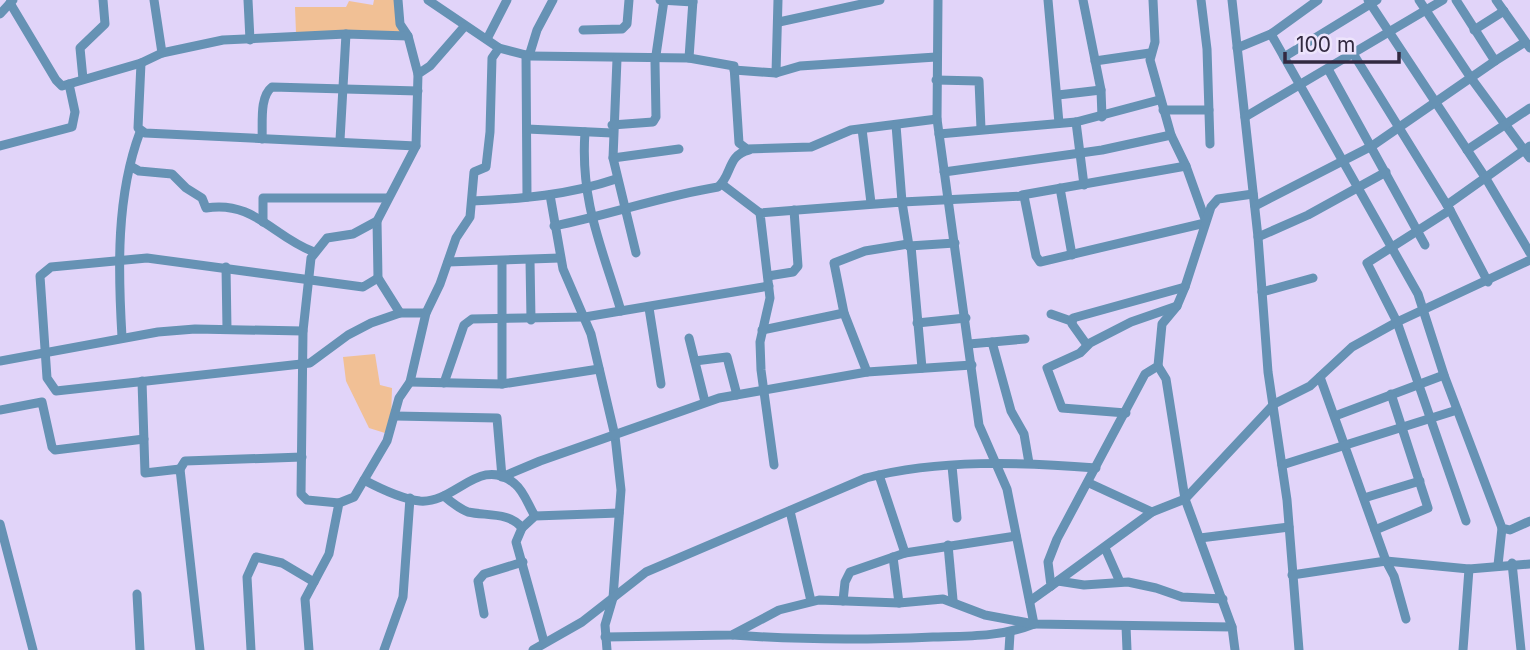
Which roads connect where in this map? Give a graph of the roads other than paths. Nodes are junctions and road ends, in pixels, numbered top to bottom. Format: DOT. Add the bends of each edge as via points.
graph roads {
  1 [pos="103,0"];
  2 [pos="154,0"];
  3 [pos="248,0"];
  4 [pos="398,0"];
  5 [pos="428,0"];
  6 [pos="507,0"];
  7 [pos="554,0"];
  8 [pos="629,0"];
  9 [pos="663,0"];
  10 [pos="778,0"];
  11 [pos="880,0"];
  12 [pos="938,0"];
  13 [pos="1048,0"];
  14 [pos="1083,0"];
  15 [pos="1153,0"];
  16 [pos="1201,0"];
  17 [pos="1232,0"];
  18 [pos="1318,0"];
  19 [pos="1419,0"];
  20 [pos="1443,0"];
  21 [pos="1456,0"];
  22 [pos="1496,0"];
  23 [pos="11,1"];
  24 [pos="693,1"];
  25 [pos="1372,1"];
  26 [pos="1426,10"];
  27 [pos="1504,11"];
  28 [pos="0,14"];
  29 [pos="779,22"];
  30 [pos="464,27"];
  31 [pos="583,30"];
  32 [pos="1474,30"];
  33 [pos="1391,32"];
  34 [pos="346,34"];
  35 [pos="1271,34"];
  36 [pos="408,36"];
  37 [pos="486,39"];
  38 [pos="250,40"];
  39 [pos="1528,45"];
  40 [pos="499,48"];
  41 [pos="1237,48"];
  42 [pos="162,53"];
  43 [pos="1150,53"];
  44 [pos="527,55"];
  45 [pos="1354,55"];
  46 [pos="936,57"];
  47 [pos="1284,57"];
  48 [pos="656,58"];
  49 [pos="689,58"];
  50 [pos="617,59"];
  51 [pos="1095,61"];
  52 [pos="1495,61"];
  53 [pos="141,63"];
  54 [pos="1328,69"];
  55 [pos="734,70"];
  56 [pos="776,73"];
  57 [pos="418,75"];
  58 [pos="1471,78"];
  59 [pos="83,79"];
  60 [pos="936,80"];
  61 [pos="69,84"];
  62 [pos="1300,86"];
  63 [pos="343,88"];
  64 [pos="1101,90"];
  65 [pos="418,91"];
  66 [pos="1058,95"];
  67 [pos="1160,100"];
  68 [pos="1435,103"];
  69 [pos="1530,108"];
  70 [pos="1163,110"];
  71 [pos="1209,110"];
  72 [pos="1102,117"];
  73 [pos="1245,117"];
  74 [pos="937,120"];
  75 [pos="1076,122"];
  76 [pos="1059,123"];
  77 [pos="896,125"];
  78 [pos="1505,126"];
  79 [pos="1399,127"];
  80 [pos="527,129"];
  81 [pos="612,129"];
  82 [pos="862,129"];
  83 [pos="981,130"];
  84 [pos="141,132"];
  85 [pos="585,132"];
  86 [pos="939,134"];
  87 [pos="1171,135"];
  88 [pos="262,139"];
  89 [pos="340,141"];
  90 [pos="1210,144"];
  91 [pos="0,146"];
  92 [pos="416,146"];
  93 [pos="1372,146"];
  94 [pos="679,149"];
  95 [pos="749,150"];
  96 [pos="1467,150"];
  97 [pos="1528,151"];
  98 [pos="1079,154"];
  99 [pos="613,158"];
  100 [pos="1344,163"];
  101 [pos="1186,166"];
  102 [pos="132,167"];
  103 [pos="944,172"];
  104 [pos="1386,172"];
  105 [pos="1485,177"];
  106 [pos="616,179"];
  107 [pos="723,185"];
  108 [pos="1084,185"];
  109 [pos="1060,188"];
  110 [pos="587,189"];
  111 [pos="1358,190"];
  112 [pos="1253,194"];
  113 [pos="550,195"];
  114 [pos="1022,195"];
  115 [pos="527,197"];
  116 [pos="388,198"];
  117 [pos="949,200"];
  118 [pos="472,201"];
  119 [pos="902,202"];
  120 [pos="871,203"];
  121 [pos="1255,206"];
  122 [pos="625,208"];
  123 [pos="1448,208"];
  124 [pos="793,210"];
  125 [pos="760,213"];
  126 [pos="592,218"];
  127 [pos="377,221"];
  128 [pos="1205,221"];
  129 [pos="263,222"];
  130 [pos="554,226"];
  131 [pos="1418,230"];
  132 [pos="1258,237"];
  133 [pos="955,243"];
  134 [pos="1425,244"];
  135 [pos="909,245"];
  136 [pos="1391,246"];
  137 [pos="314,252"];
  138 [pos="636,253"];
  139 [pos="1530,253"];
  140 [pos="1072,256"];
  141 [pos="560,258"];
  142 [pos="120,260"];
  143 [pos="530,260"];
  144 [pos="1530,260"];
  145 [pos="448,262"];
  146 [pos="502,262"];
  147 [pos="226,267"];
  148 [pos="378,278"];
  149 [pos="1313,278"];
  150 [pos="309,281"];
  151 [pos="769,281"];
  152 [pos="1488,282"];
  153 [pos="1185,288"];
  154 [pos="1262,292"];
  155 [pos="1177,306"];
  156 [pos="649,308"];
  157 [pos="1423,309"];
  158 [pos="621,311"];
  159 [pos="400,313"];
  160 [pos="426,313"];
  161 [pos="844,313"];
  162 [pos="1051,314"];
  163 [pos="585,317"];
  164 [pos="966,318"];
  165 [pos="503,320"];
  166 [pos="531,320"];
  167 [pos="1070,321"];
  168 [pos="1397,321"];
  169 [pos="917,323"];
  170 [pos="227,329"];
  171 [pos="762,330"];
  172 [pos="303,331"];
  173 [pos="122,337"];
  174 [pos="689,338"];
  175 [pos="1025,339"];
  176 [pos="992,342"];
  177 [pos="969,344"];
  178 [pos="1087,345"];
  179 [pos="44,352"];
  180 [pos="0,361"];
  181 [pos="695,361"];
  182 [pos="303,364"];
  183 [pos="972,365"];
  184 [pos="1158,366"];
  185 [pos="599,369"];
  186 [pos="922,369"];
  187 [pos="867,372"];
  188 [pos="1444,375"];
  189 [pos="1320,377"];
  190 [pos="142,381"];
  191 [pos="410,382"];
  192 [pos="444,383"];
  193 [pos="502,384"];
  194 [pos="661,384"];
  195 [pos="1417,384"];
  196 [pos="763,390"];
  197 [pos="1391,394"];
  198 [pos="737,395"];
  199 [pos="705,402"];
  200 [pos="1274,404"];
  201 [pos="0,410"];
  202 [pos="1457,410"];
  203 [pos="1126,413"];
  204 [pos="396,416"];
  205 [pos="1335,416"];
  206 [pos="1428,418"];
  207 [pos="1403,428"];
  208 [pos="615,436"];
  209 [pos="144,439"];
  210 [pos="1346,446"];
  211 [pos="302,457"];
  212 [pos="1029,463"];
  213 [pos="997,464"];
  214 [pos="774,465"];
  215 [pos="1282,465"];
  216 [pos="952,466"];
  217 [pos="1096,467"];
  218 [pos="180,470"];
  219 [pos="879,475"];
  220 [pos="502,477"];
  221 [pos="364,480"];
  222 [pos="1420,481"];
  223 [pos="1089,483"];
  224 [pos="444,496"];
  225 [pos="411,498"];
  226 [pos="1364,498"];
  227 [pos="1185,499"];
  228 [pos="339,503"];
  229 [pos="790,511"];
  230 [pos="619,513"];
  231 [pos="1152,513"];
  232 [pos="535,516"];
  233 [pos="957,518"];
  234 [pos="1466,521"];
  235 [pos="1530,522"];
  236 [pos="0,524"];
  237 [pos="522,527"];
  238 [pos="1289,527"];
  239 [pos="1502,528"];
  240 [pos="1375,530"];
  241 [pos="1016,536"];
  242 [pos="1200,538"];
  243 [pos="948,545"];
  244 [pos="1105,548"];
  245 [pos="905,553"];
  246 [pos="893,556"];
  247 [pos="1386,561"];
  248 [pos="523,562"];
  249 [pos="1512,563"];
  250 [pos="1530,564"];
  251 [pos="1498,565"];
  252 [pos="1469,569"];
  253 [pos="1292,575"];
  254 [pos="314,582"];
  255 [pos="1120,582"];
  256 [pos="1055,584"];
  257 [pos="137,594"];
  258 [pos="613,598"];
  259 [pos="1223,599"];
  260 [pos="953,600"];
  261 [pos="811,601"];
  262 [pos="843,601"];
  263 [pos="1030,601"];
  264 [pos="898,603"];
  265 [pos="484,614"];
  266 [pos="1406,620"];
  267 [pos="1034,624"];
  268 [pos="1126,626"];
  269 [pos="1232,627"];
  270 [pos="1010,634"];
  271 [pos="732,635"];
  272 [pos="605,637"];
  273 [pos="783,639"];
  274 [pos="888,639"];
  275 [pos="544,642"];
  276 [pos="33,650"];
  277 [pos="140,650"];
  278 [pos="200,650"];
  279 [pos="251,650"];
  280 [pos="309,650"];
  281 [pos="384,650"];
  282 [pos="533,650"];
  283 [pos="607,650"];
  284 [pos="783,650"];
  285 [pos="888,650"];
  286 [pos="1009,650"];
  287 [pos="1127,650"];
  288 [pos="1235,650"];
  289 [pos="1299,650"];
  290 [pos="1463,650"];
  291 [pos="1521,650"];
  1 -- 59 [label="street" via="105,24 80,48"];
  2 -- 42 [label="street"];
  3 -- 38 [label="street"];
  4 -- 36 [label="street" via="400,24"];
  5 -- 30 [label="street"];
  6 -- 37 [label="street"];
  7 -- 44 [label="street"];
  8 -- 31 [label="street" via="628,24 622,29"];
  9 -- 24 [label="street"];
  9 -- 48 [label="street"];
  10 -- 29 [label="street"];
  11 -- 29 [label="street"];
  12 -- 46 [label="street"];
  13 -- 66 [label="street"];
  14 -- 51 [label="street"];
  15 -- 43 [label="street" via="1155,42"];
  16 -- 71 [label="street"];
  17 -- 41 [label="street"];
  18 -- 35 [label="street"];
  19 -- 26 [label="street"];
  20 -- 26 [label="street"];
  21 -- 32 [label="street"];
  22 -- 27 [label="street"];
  23 -- 28 [label="street"];
  23 -- 61 [label="street" via="55,80 59,85"];
  24 -- 49 [label="street"];
  25 -- 33 [label="street"];
  25 -- 47 [label="street"];
  26 -- 33 [label="street"];
  26 -- 58 [label="street"];
  27 -- 32 [label="street"];
  27 -- 39 [label="street"];
  29 -- 56 [label="street"];
  30 -- 37 [label="street"];
  30 -- 57 [label="street"];
  32 -- 52 [label="street"];
  33 -- 45 [label="street"];
  33 -- 68 [label="street"];
  34 -- 36 [label="street"];
  34 -- 38 [label="street"];
  34 -- 63 [label="street"];
  35 -- 41 [label="street"];
  35 -- 47 [label="street"];
  36 -- 57 [label="street"];
  37 -- 40 [label="street"];
  38 -- 42 [label="street" via="223,40"];
  39 -- 52 [label="street"];
  40 -- 44 [label="street"];
  40 -- 118 [label="street" via="492,58 486,167 474,172"];
  41 -- 73 [label="street"];
  42 -- 53 [label="street"];
  43 -- 51 [label="street"];
  43 -- 67 [label="street"];
  44 -- 50 [label="street"];
  44 -- 80 [label="street"];
  45 -- 54 [label="street"];
  45 -- 79 [label="street"];
  46 -- 56 [label="street" via="800,66"];
  46 -- 60 [label="street"];
  47 -- 62 [label="street"];
  48 -- 49 [label="street"];
  48 -- 50 [label="street"];
  48 -- 81 [label="street" via="653,122"];
  49 -- 55 [label="street" via="729,63"];
  50 -- 81 [label="street"];
  51 -- 64 [label="street"];
  52 -- 58 [label="street"];
  53 -- 59 [label="street"];
  53 -- 84 [label="street"];
  54 -- 62 [label="street"];
  54 -- 93 [label="street"];
  55 -- 56 [label="street"];
  55 -- 95 [label="street" via="738,143"];
  57 -- 65 [label="street"];
  58 -- 68 [label="street"];
  58 -- 78 [label="street"];
  59 -- 61 [label="street"];
  60 -- 74 [label="street"];
  60 -- 83 [label="street" via="979,81"];
  61 -- 91 [label="street" via="75,112 72,127"];
  62 -- 73 [label="street"];
  62 -- 100 [label="street"];
  63 -- 65 [label="street"];
  63 -- 88 [label="street" via="272,87 264,101"];
  63 -- 89 [label="street"];
  64 -- 66 [label="street"];
  64 -- 72 [label="street"];
  65 -- 92 [label="street"];
  66 -- 76 [label="street"];
  67 -- 70 [label="street"];
  67 -- 72 [label="street"];
  68 -- 79 [label="street"];
  68 -- 96 [label="street"];
  69 -- 78 [label="street"];
  70 -- 71 [label="street"];
  70 -- 87 [label="street"];
  71 -- 90 [label="street"];
  72 -- 75 [label="street"];
  73 -- 112 [label="street"];
  74 -- 77 [label="street"];
  74 -- 86 [label="street"];
  75 -- 76 [label="street"];
  75 -- 98 [label="street"];
  76 -- 83 [label="street"];
  77 -- 82 [label="street"];
  77 -- 119 [label="street"];
  78 -- 96 [label="street"];
  78 -- 97 [label="street"];
  79 -- 93 [label="street"];
  79 -- 123 [label="street"];
  80 -- 85 [label="street"];
  80 -- 115 [label="street"];
  81 -- 85 [label="street"];
  81 -- 99 [label="street"];
  82 -- 95 [label="street" via="811,146"];
  82 -- 120 [label="street"];
  83 -- 86 [label="street"];
  84 -- 88 [label="street"];
  84 -- 102 [label="street"];
  85 -- 110 [label="street"];
  86 -- 103 [label="street"];
  87 -- 98 [label="street"];
  87 -- 101 [label="street"];
  88 -- 89 [label="street"];
  89 -- 92 [label="street"];
  92 -- 116 [label="street"];
  93 -- 100 [label="street"];
  93 -- 104 [label="street"];
  94 -- 99 [label="street"];
  95 -- 107 [label="street" via="733,160"];
  96 -- 105 [label="street"];
  97 -- 105 [label="street"];
  98 -- 103 [label="street"];
  98 -- 108 [label="street"];
  99 -- 106 [label="street"];
  100 -- 111 [label="street"];
  100 -- 121 [label="street"];
  101 -- 108 [label="street"];
  101 -- 128 [label="street"];
  102 -- 129 [label="street" via="172,174 202,198 206,208 248,212"];
  102 -- 142 [label="street" via="122,212"];
  103 -- 117 [label="street"];
  104 -- 111 [label="street"];
  104 -- 131 [label="street"];
  105 -- 123 [label="street"];
  105 -- 139 [label="street"];
  106 -- 110 [label="street"];
  106 -- 122 [label="street"];
  107 -- 122 [label="street"];
  107 -- 125 [label="street"];
  108 -- 109 [label="street"];
  109 -- 114 [label="street"];
  109 -- 140 [label="street"];
  110 -- 113 [label="street"];
  110 -- 126 [label="street"];
  111 -- 132 [label="street"];
  111 -- 136 [label="street"];
  112 -- 121 [label="street"];
  112 -- 128 [label="street" via="1218,199"];
  113 -- 115 [label="street"];
  113 -- 130 [label="street"];
  114 -- 117 [label="street"];
  114 -- 140 [label="street" via="1027,200 1038,260 1044,263"];
  115 -- 118 [label="street"];
  116 -- 127 [label="street"];
  116 -- 129 [label="street" via="263,198"];
  117 -- 119 [label="street"];
  117 -- 133 [label="street"];
  118 -- 145 [label="street" via="470,217"];
  119 -- 120 [label="street"];
  119 -- 135 [label="street"];
  120 -- 124 [label="street"];
  121 -- 132 [label="street"];
  122 -- 126 [label="street"];
  122 -- 138 [label="street"];
  123 -- 131 [label="street"];
  123 -- 152 [label="street"];
  124 -- 125 [label="street"];
  124 -- 151 [label="street" via="797,271"];
  125 -- 151 [label="street"];
  126 -- 130 [label="street"];
  126 -- 158 [label="street"];
  127 -- 137 [label="street" via="353,234 327,238"];
  127 -- 148 [label="street"];
  128 -- 140 [label="street"];
  128 -- 153 [label="street"];
  129 -- 137 [label="street" via="289,242"];
  130 -- 141 [label="street"];
  131 -- 134 [label="street"];
  131 -- 136 [label="street"];
  132 -- 154 [label="street"];
  133 -- 135 [label="street"];
  133 -- 164 [label="street"];
  135 -- 161 [label="street" via="865,251 834,263"];
  135 -- 169 [label="street"];
  136 -- 157 [label="street"];
  136 -- 168 [label="street" via="1367,263"];
  137 -- 150 [label="street"];
  141 -- 143 [label="street"];
  141 -- 163 [label="street"];
  142 -- 147 [label="street" via="147,258"];
  142 -- 173 [label="street"];
  142 -- 179 [label="street" via="45,270 40,284"];
  143 -- 146 [label="street"];
  143 -- 166 [label="street"];
  144 -- 152 [label="street"];
  145 -- 146 [label="street"];
  145 -- 160 [label="street"];
  146 -- 165 [label="street"];
  147 -- 150 [label="street"];
  147 -- 170 [label="street"];
  148 -- 150 [label="street" via="363,287"];
  148 -- 159 [label="street"];
  149 -- 154 [label="street"];
  150 -- 172 [label="street"];
  151 -- 156 [label="street"];
  151 -- 171 [label="street"];
  152 -- 157 [label="street"];
  153 -- 155 [label="street"];
  153 -- 167 [label="street"];
  154 -- 200 [label="street"];
  155 -- 178 [label="street" via="1131,322"];
  155 -- 184 [label="street" via="1162,324"];
  156 -- 158 [label="street"];
  156 -- 194 [label="street"];
  157 -- 168 [label="street"];
  157 -- 188 [label="street"];
  158 -- 163 [label="street"];
  159 -- 160 [label="street"];
  159 -- 182 [label="street" via="348,335 319,359"];
  160 -- 191 [label="street"];
  161 -- 171 [label="street"];
  161 -- 187 [label="street"];
  162 -- 167 [label="street"];
  163 -- 166 [label="street"];
  163 -- 185 [label="street"];
  164 -- 169 [label="street"];
  164 -- 177 [label="street"];
  165 -- 166 [label="street"];
  165 -- 192 [label="street" via="467,321"];
  165 -- 193 [label="street"];
  167 -- 178 [label="street"];
  168 -- 189 [label="street" via="1352,346"];
  168 -- 195 [label="street"];
  169 -- 186 [label="street"];
  170 -- 172 [label="street"];
  170 -- 173 [label="street"];
  171 -- 196 [label="street"];
  172 -- 182 [label="street"];
  173 -- 179 [label="street"];
  174 -- 181 [label="street"];
  175 -- 176 [label="street"];
  176 -- 177 [label="street"];
  176 -- 212 [label="street"];
  177 -- 183 [label="street"];
  178 -- 203 [label="street" via="1047,368 1060,405"];
  179 -- 180 [label="street"];
  179 -- 190 [label="street" via="47,378 56,391"];
  181 -- 198 [label="street" via="727,357"];
  181 -- 199 [label="street"];
  182 -- 190 [label="street"];
  182 -- 211 [label="street"];
  183 -- 186 [label="street"];
  183 -- 213 [label="street" via="979,425"];
  184 -- 203 [label="street" via="1145,374"];
  184 -- 227 [label="street" via="1166,379"];
  185 -- 193 [label="street"];
  185 -- 208 [label="street"];
  186 -- 187 [label="street"];
  187 -- 196 [label="street"];
  188 -- 195 [label="street"];
  188 -- 202 [label="street"];
  189 -- 200 [label="street"];
  189 -- 205 [label="street"];
  190 -- 209 [label="street"];
  191 -- 192 [label="street"];
  191 -- 204 [label="street" via="398,398"];
  192 -- 193 [label="street"];
  195 -- 197 [label="street"];
  195 -- 206 [label="street"];
  196 -- 198 [label="street"];
  196 -- 214 [label="street"];
  197 -- 205 [label="street"];
  197 -- 207 [label="street"];
  198 -- 199 [label="street"];
  199 -- 208 [label="street"];
  200 -- 215 [label="street"];
  200 -- 227 [label="street"];
  201 -- 209 [label="street" via="42,401 55,450"];
  202 -- 206 [label="street"];
  202 -- 239 [label="street"];
  203 -- 217 [label="street"];
  204 -- 220 [label="street" via="497,418"];
  204 -- 221 [label="street" via="387,442"];
  205 -- 210 [label="street"];
  206 -- 207 [label="street"];
  206 -- 234 [label="street"];
  207 -- 210 [label="street"];
  207 -- 222 [label="street"];
  208 -- 220 [label="street"];
  208 -- 230 [label="street"];
  209 -- 218 [label="street" via="145,473"];
  210 -- 215 [label="street"];
  210 -- 226 [label="street"];
  211 -- 218 [label="street" via="186,461"];
  211 -- 228 [label="street" via="303,498"];
  212 -- 213 [label="street"];
  212 -- 217 [label="street"];
  213 -- 216 [label="street"];
  213 -- 241 [label="street"];
  215 -- 238 [label="street"];
  216 -- 219 [label="street"];
  216 -- 233 [label="street"];
  217 -- 223 [label="street"];
  218 -- 278 [label="street"];
  219 -- 229 [label="street"];
  219 -- 245 [label="street"];
  220 -- 224 [label="street" via="474,477"];
  220 -- 232 [label="street" via="516,485"];
  221 -- 225 [label="street"];
  221 -- 228 [label="street" via="351,501"];
  222 -- 226 [label="street"];
  222 -- 240 [label="street" via="1427,510"];
  223 -- 231 [label="street"];
  223 -- 256 [label="street" via="1049,556"];
  224 -- 225 [label="street" via="420,501"];
  224 -- 237 [label="street" via="465,511 516,520"];
  225 -- 281 [label="street" via="403,597"];
  226 -- 240 [label="street"];
  227 -- 231 [label="street"];
  227 -- 242 [label="street"];
  228 -- 254 [label="street" via="333,541"];
  229 -- 258 [label="street" via="646,572"];
  229 -- 261 [label="street"];
  230 -- 232 [label="street"];
  230 -- 258 [label="street"];
  231 -- 244 [label="street"];
  232 -- 237 [label="street"];
  235 -- 239 [label="street" via="1510,530"];
  236 -- 276 [label="street"];
  237 -- 248 [label="street" via="516,542"];
  238 -- 242 [label="street"];
  238 -- 253 [label="street"];
  239 -- 251 [label="street"];
  240 -- 247 [label="street"];
  241 -- 243 [label="street"];
  241 -- 263 [label="street"];
  242 -- 259 [label="street"];
  243 -- 245 [label="street"];
  243 -- 260 [label="street"];
  244 -- 255 [label="street"];
  244 -- 256 [label="street"];
  245 -- 246 [label="street"];
  246 -- 262 [label="street" via="850,572"];
  246 -- 264 [label="street"];
  247 -- 252 [label="street"];
  247 -- 253 [label="street"];
  247 -- 266 [label="street"];
  248 -- 265 [label="street" via="484,574 478,581"];
  248 -- 275 [label="street"];
  249 -- 250 [label="street"];
  249 -- 251 [label="street"];
  249 -- 291 [label="street"];
  251 -- 252 [label="street"];
  252 -- 290 [label="street"];
  253 -- 289 [label="street"];
  254 -- 279 [label="street" via="282,563 256,557 247,576"];
  254 -- 280 [label="street" via="305,599"];
  255 -- 256 [label="street"];
  255 -- 259 [label="street" via="1156,587 1182,597"];
  256 -- 263 [label="street"];
  257 -- 277 [label="street"];
  258 -- 272 [label="street" via="606,613"];
  258 -- 275 [label="street" via="582,622"];
  259 -- 269 [label="street"];
  260 -- 264 [label="street"];
  260 -- 267 [label="street" via="985,615"];
  261 -- 262 [label="street"];
  261 -- 271 [label="street" via="770,614"];
  262 -- 264 [label="street"];
  263 -- 267 [label="street"];
  267 -- 268 [label="street"];
  267 -- 270 [label="street"];
  268 -- 269 [label="street"];
  268 -- 287 [label="street"];
  269 -- 288 [label="street"];
  270 -- 274 [label="street"];
  270 -- 286 [label="street"];
  271 -- 272 [label="street"];
  271 -- 273 [label="street"];
  272 -- 283 [label="street"];
  273 -- 274 [label="street"];
  273 -- 284 [label="street"];
  274 -- 285 [label="street"];
  275 -- 282 [label="street"];
}
